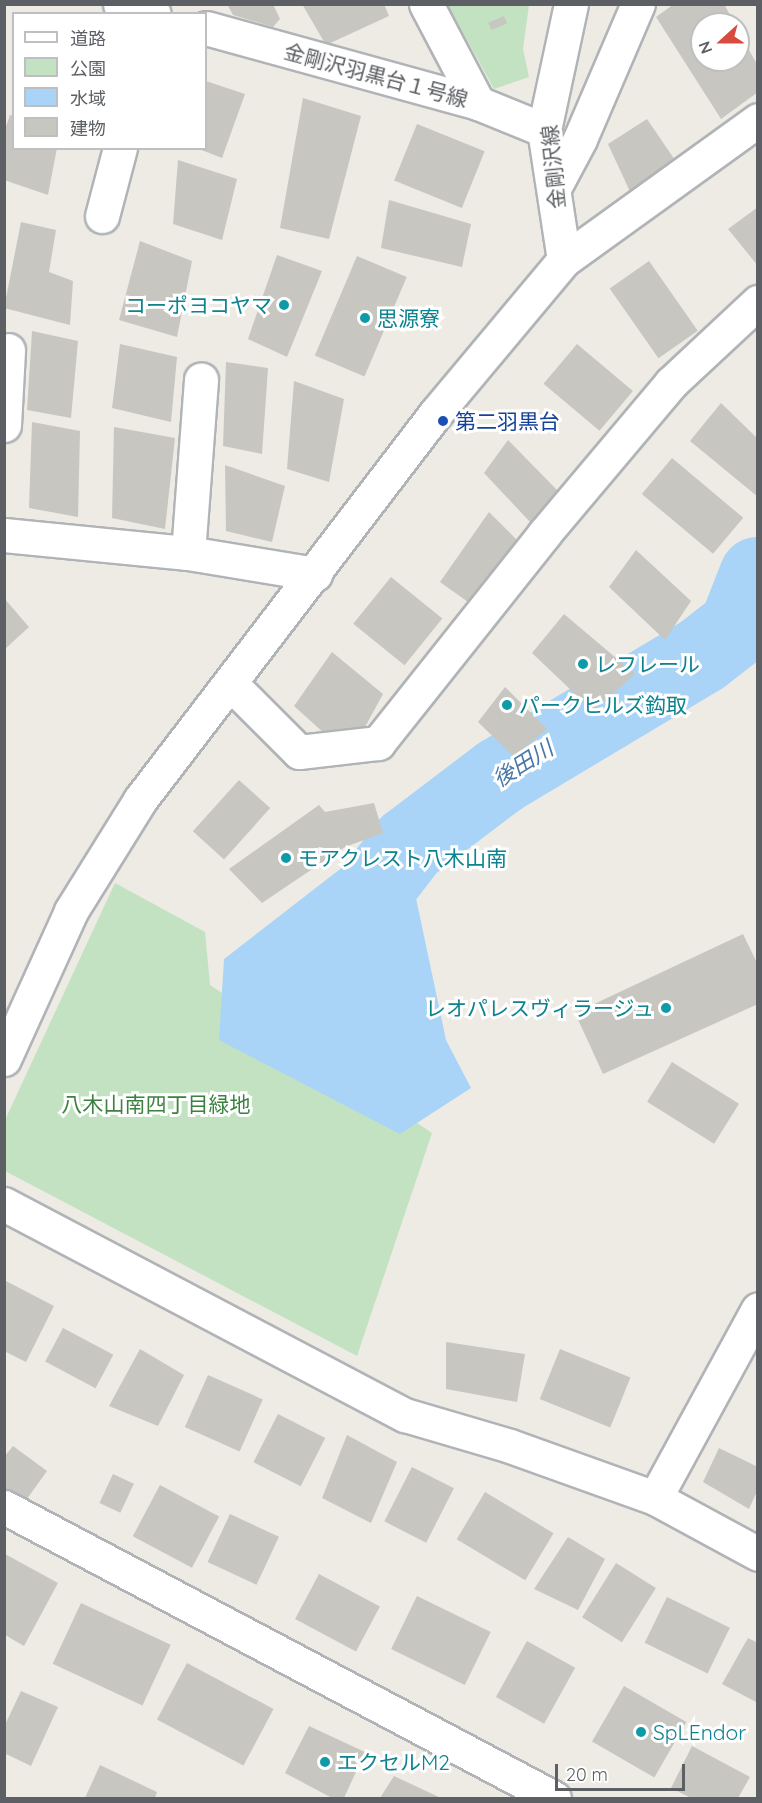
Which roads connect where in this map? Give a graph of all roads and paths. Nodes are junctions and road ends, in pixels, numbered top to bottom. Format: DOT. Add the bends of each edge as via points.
graph roads {
  1 [pos="426,4"];
  2 [pos="571,4"];
  3 [pos="638,4"];
  4 [pos="122,5"];
  5 [pos="147,12"];
  6 [pos="207,28"];
  7 [pos="478,103"];
  8 [pos="758,120"];
  9 [pos="544,130"];
  10 [pos="119,150"];
  11 [pos="554,188"];
  12 [pos="102,216"];
  13 [pos="564,260"];
  14 [pos="758,302"];
  15 [pos="8,350"];
  16 [pos="201,379"];
  17 [pos="4,425"];
  18 [pos="4,535"];
  19 [pos="188,553"];
  20 [pos="315,574"];
  21 [pos="231,684"];
  22 [pos="4,1059"];
  23 [pos="4,1204"];
  24 [pos="758,1309"];
  25 [pos="655,1498"];
  26 [pos="4,1507"];
  27 [pos="758,1554"];
  28 [pos="554,1798"];
  1 -- 7 [label="street"];
  2 -- 9 [label="street, 金剛沢線"];
  3 -- 11 [label="street"];
  4 -- 5 [label="street"];
  6 -- 7 [label="street, 金剛沢羽黒台１号線"];
  7 -- 9 [label="street, 金剛沢羽黒台１号線"];
  8 -- 13 [label="street"];
  9 -- 11 [label="street, 金剛沢線"];
  10 -- 12 [label="street"];
  11 -- 13 [label="street, 金剛沢線"];
  13 -- 20 [label="street" via="436,413"];
  14 -- 21 [label="street" via="664,392 544,534 378,743 299,752"];
  15 -- 17 [label="street"];
  16 -- 19 [label="street"];
  18 -- 19 [label="street"];
  19 -- 20 [label="street"];
  20 -- 21 [label="street"];
  21 -- 22 [label="street" via="140,800 71,911"];
  23 -- 25 [label="street" via="405,1415 510,1446"];
  24 -- 25 [label="street"];
  25 -- 27 [label="street"];
  26 -- 28 [label="street"];
}
